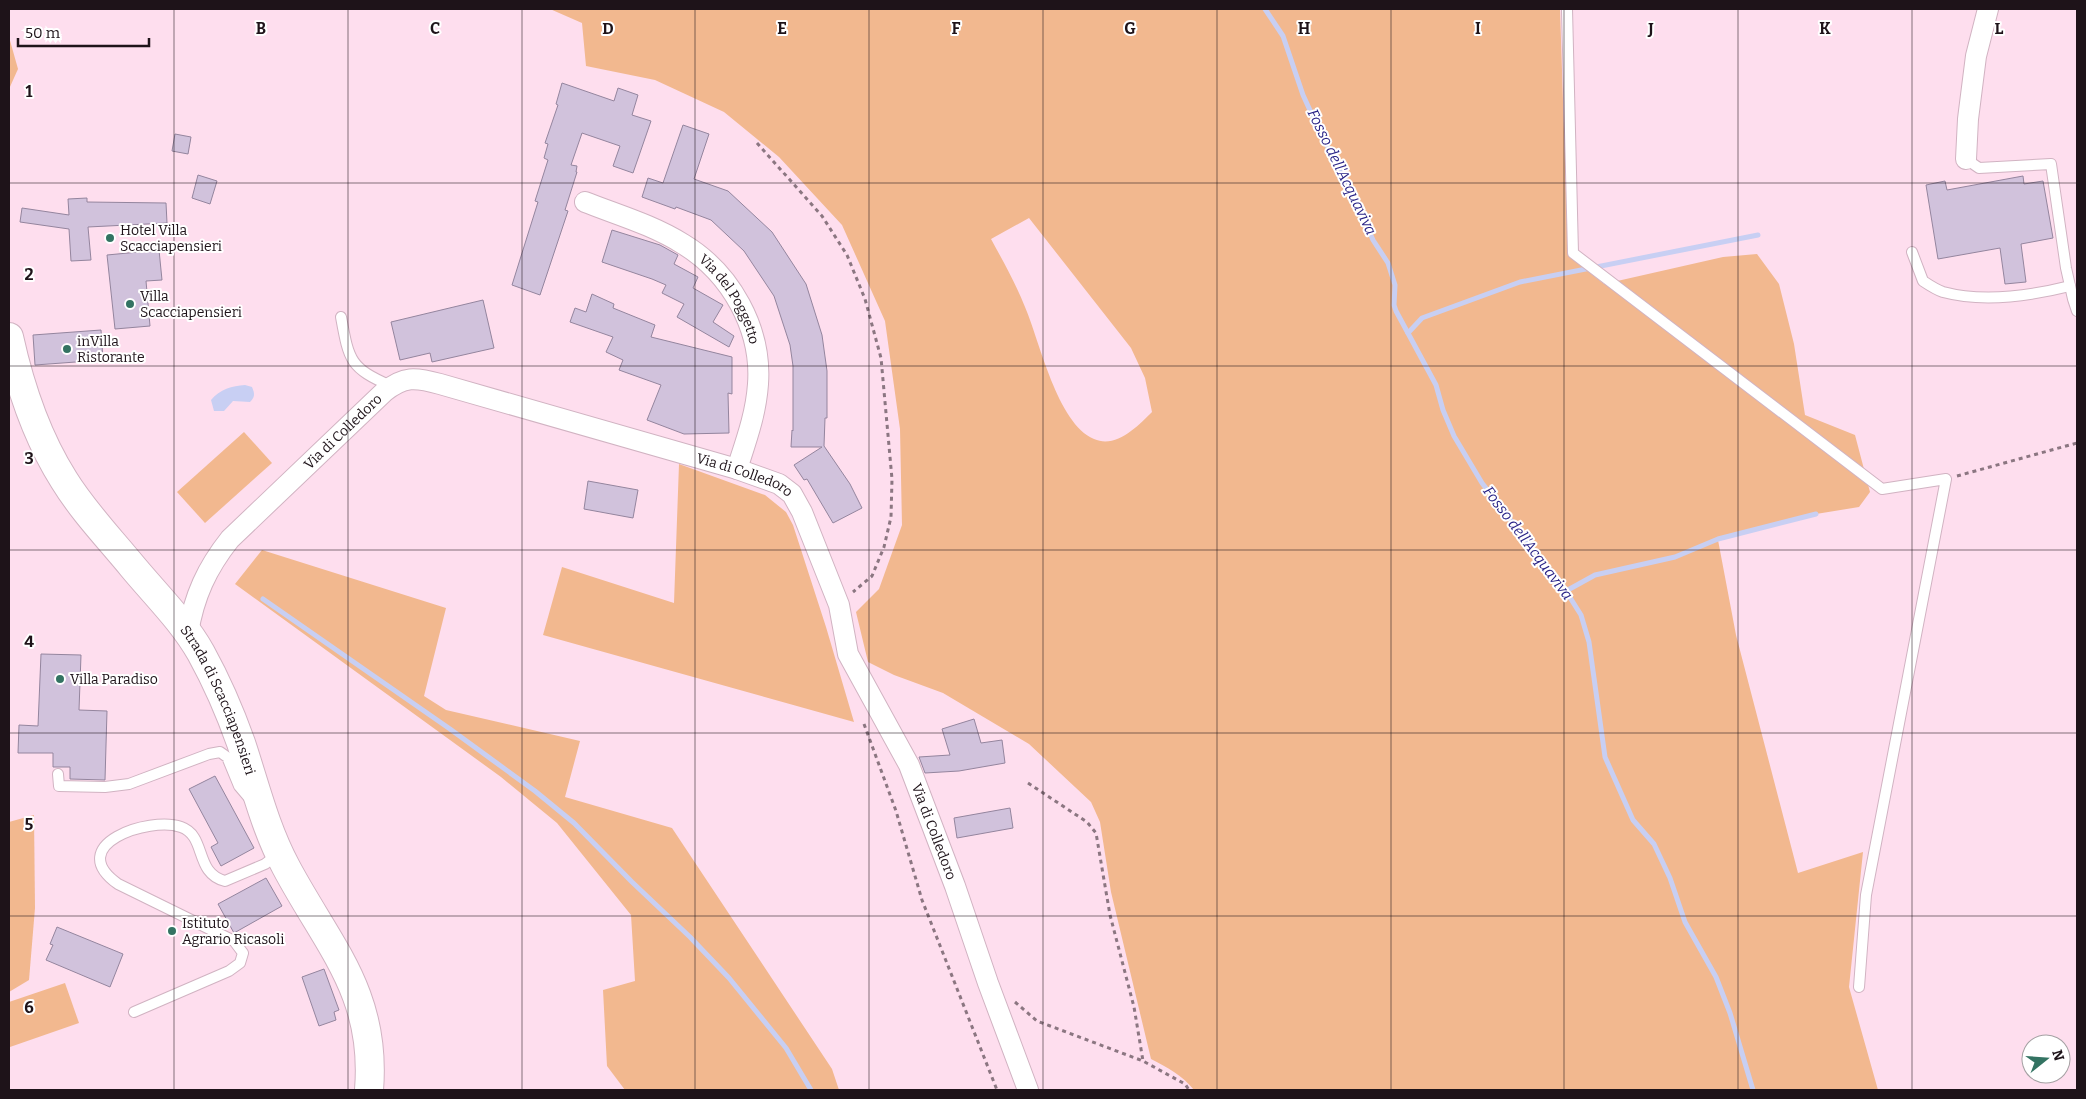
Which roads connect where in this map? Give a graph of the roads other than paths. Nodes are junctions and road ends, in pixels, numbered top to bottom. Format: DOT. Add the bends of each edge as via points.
graph roads {
  1 [pos="1566,9"];
  2 [pos="1988,9"];
  3 [pos="1966,159"];
  4 [pos="585,202"];
  5 [pos="1912,252"];
  6 [pos="2070,286"];
  7 [pos="2077,311"];
  8 [pos="341,317"];
  9 [pos="9,337"];
  10 [pos="391,386"];
  11 [pos="737,469"];
  12 [pos="188,633"];
  13 [pos="58,774"];
  14 [pos="262,810"];
  15 [pos="279,853"];
  16 [pos="1858,987"];
  17 [pos="134,1012"];
  18 [pos="369,1090"];
  19 [pos="1028,1090"];
  1 -- 16 [label="lane" via="1573,253 1882,489 1946,479 1866,895"];
  2 -- 3 [label="street" via="1976,56"];
  3 -- 6 [label="lane" via="1979,168 2051,164"];
  4 -- 11 [label="street, Via del Poggetto" via="684,244 724,280 740,304 755,346 758,383 751,424"];
  5 -- 6 [label="lane" via="1923,281 1943,292 1989,298 2041,294"];
  6 -- 7 [label="lane"];
  8 -- 10 [label="lane" via="346,347 357,368"];
  9 -- 12 [label="street, Strada di Scacciapensieri" via="28,406 63,479"];
  10 -- 11 [label="street, Via di Colledoro" via="406,379 422,379"];
  10 -- 12 [label="street, Via di Colledoro" via="230,539 198,590"];
  11 -- 19 [label="street, Via di Colledoro" via="779,484 792,494 802,512 838,605 848,654 909,765"];
  12 -- 14 [label="street, Strada di Scacciapensieri" via="231,716"];
  13 -- 14 [label="lane" via="59,786 116,786 220,752 227,757 242,791"];
  14 -- 15 [label="street, Strada di Scacciapensieri"];
  15 -- 17 [label="lane" via="265,864 225,881 211,875 192,834 179,826 164,824 132,830 106,844 100,856 107,876 234,941 243,953 240,963 229,971"];
  15 -- 18 [label="street, Strada di Scacciapensieri" via="356,991 367,1038"];
}
